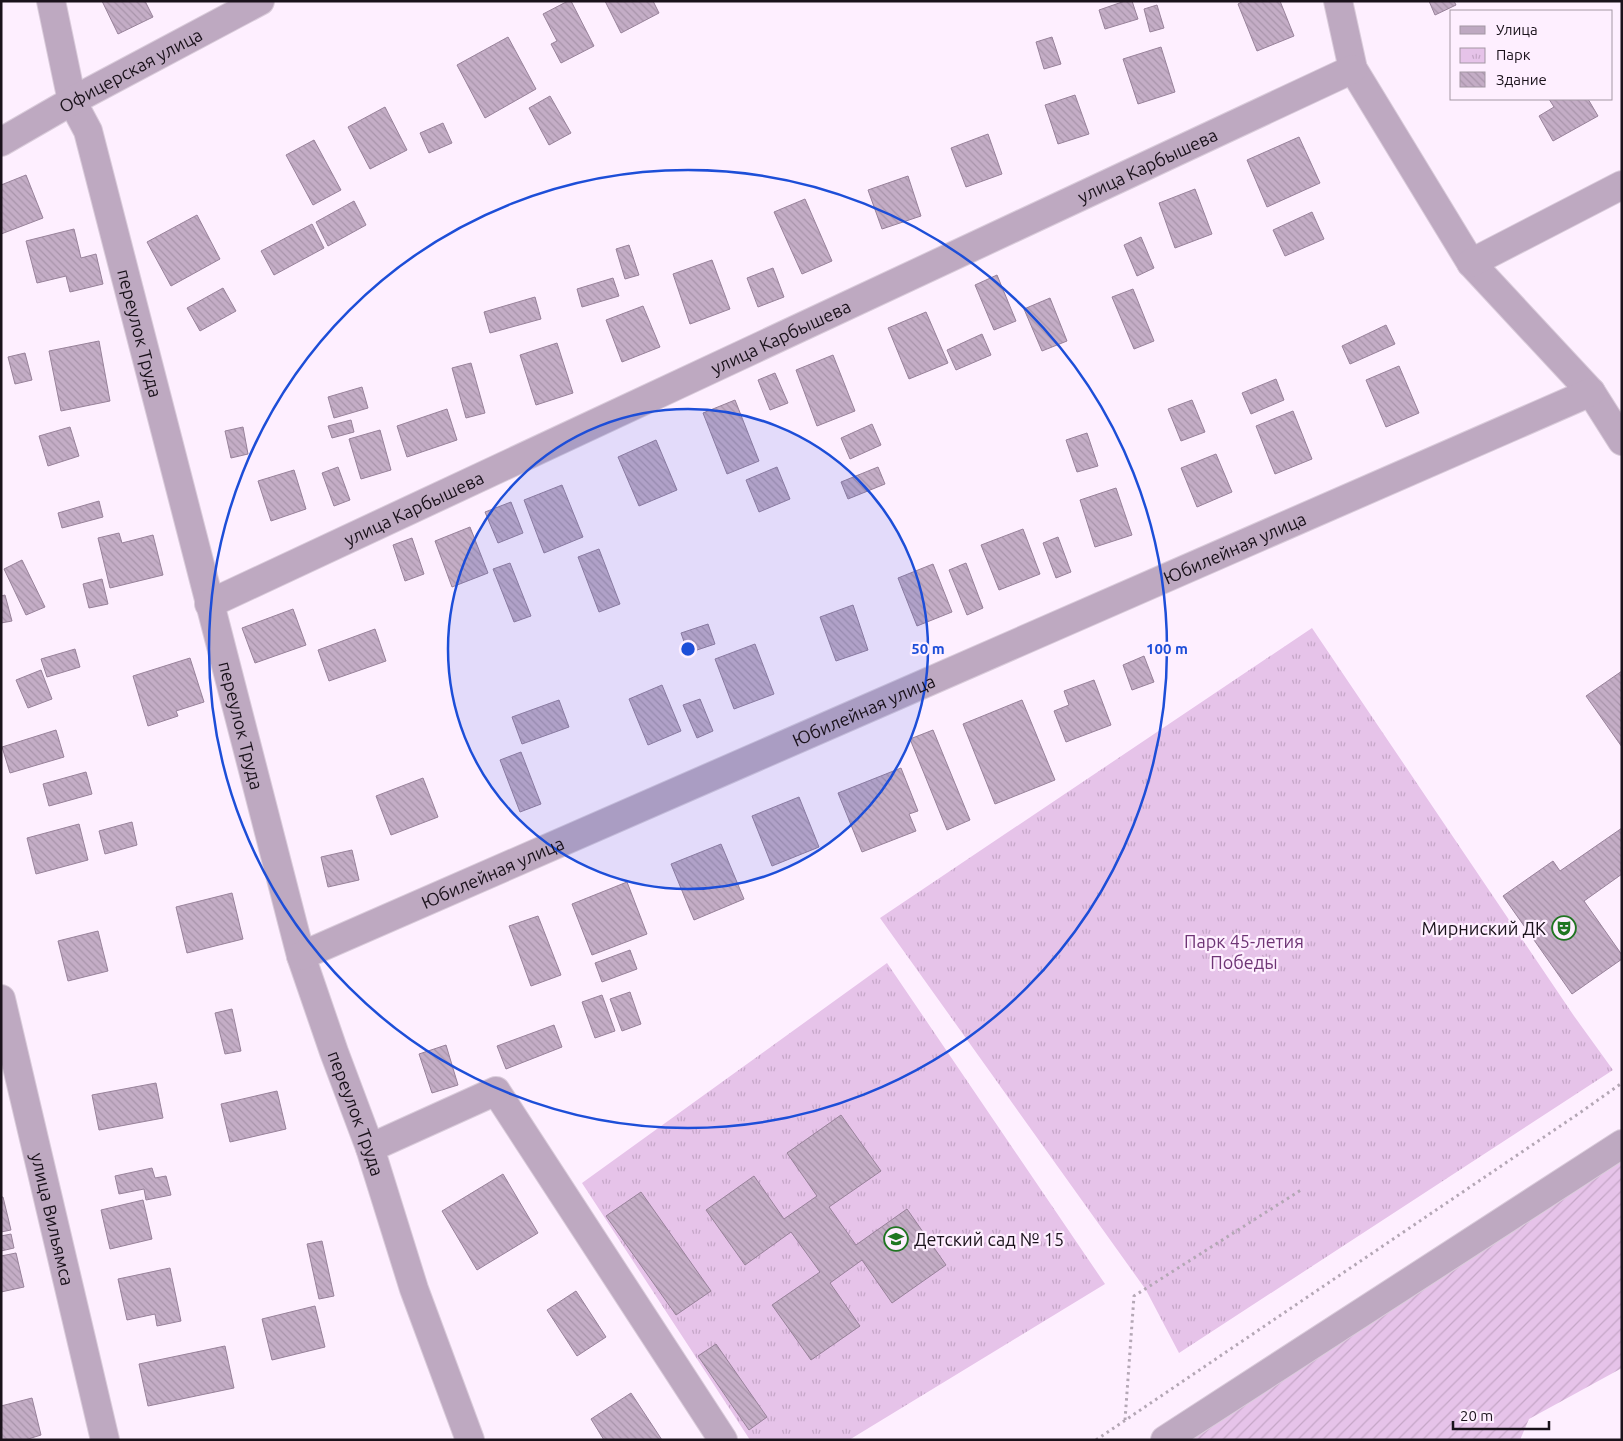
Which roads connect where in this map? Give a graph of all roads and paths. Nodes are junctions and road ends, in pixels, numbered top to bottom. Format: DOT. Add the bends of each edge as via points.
graph roads {
  1 [pos="51,1"];
  2 [pos="260,1"];
  3 [pos="1338,1"];
  4 [pos="1353,69"];
  5 [pos="72,101"];
  6 [pos="1,142"];
  7 [pos="1622,186"];
  8 [pos="1471,263"];
  9 [pos="1591,392"];
  10 [pos="1622,441"];
  11 [pos="209,604"];
  12 [pos="301,956"];
  13 [pos="1,999"];
  14 [pos="1622,1083"];
  15 [pos="1622,1144"];
  16 [pos="370,1148"];
  17 [pos="1302,1190"];
  18 [pos="1125,1421"];
  19 [pos="105,1440"];
  20 [pos="470,1440"];
  21 [pos="723,1440"];
  22 [pos="1096,1440"];
  23 [pos="1165,1440"];
  1 -- 5 [label="street, переулок Труда"];
  2 -- 5 [label="street, Офицерская улица"];
  3 -- 4 [label="street"];
  4 -- 8 [label="street"];
  4 -- 11 [label="street, улица Карбышева"];
  5 -- 6 [label="street, Офицерская улица"];
  5 -- 11 [label="street, переулок Труда" via="88,131"];
  7 -- 8 [label="street"];
  8 -- 9 [label="street"];
  9 -- 10 [label="street"];
  9 -- 12 [label="street, Юбилейная улица"];
  11 -- 12 [label="street, переулок Труда"];
  12 -- 16 [label="street, переулок Труда"];
  13 -- 19 [label="street, улица Вильямса"];
  14 -- 18 [label="path"];
  15 -- 23 [label="street"];
  16 -- 20 [label="street, переулок Труда" via="414,1289"];
  16 -- 21 [label="street" via="496,1091"];
  17 -- 18 [label="path" via="1134,1296"];
  18 -- 22 [label="path"];
}
